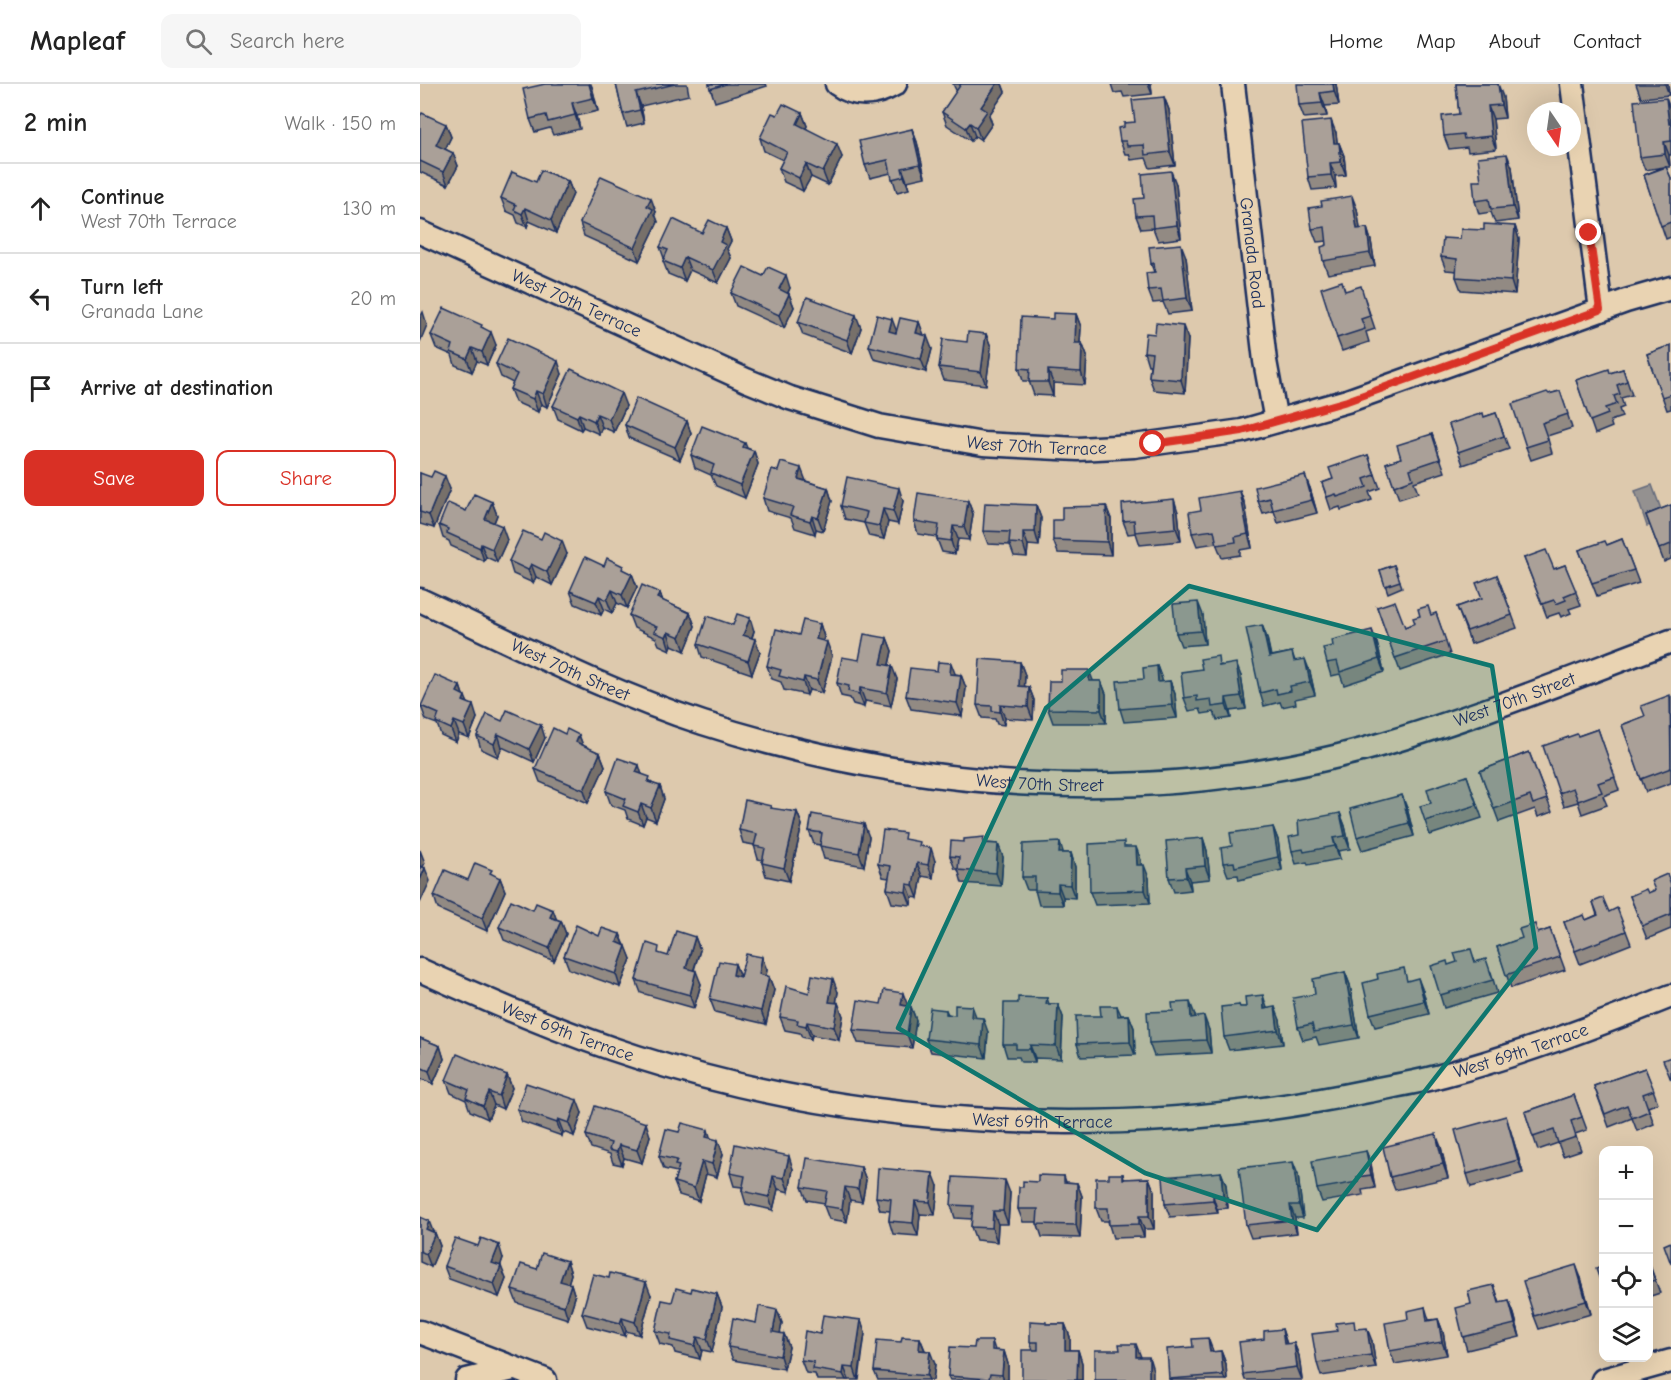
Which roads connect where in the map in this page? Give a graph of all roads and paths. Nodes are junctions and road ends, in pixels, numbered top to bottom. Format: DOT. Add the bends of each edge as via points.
graph roads {
  1 [pos="837,84"];
  2 [pos="895,84"];
  3 [pos="1233,84"];
  4 [pos="1572,84"];
  5 [pos="420,232"];
  6 [pos="1671,288"];
  7 [pos="1600,310"];
  8 [pos="1276,421"];
  9 [pos="420,600"];
  10 [pos="1671,641"];
  11 [pos="420,970"];
  12 [pos="1671,996"];
  13 [pos="420,1332"];
  14 [pos="1671,1361"];
  15 [pos="513,1369"];
  16 [pos="467,1380"];
  17 [pos="545,1380"];
  18 [pos="1603,1380"];
  1 -- 2 [label="street" via="860,94 885,90"];
  3 -- 8 [label="street, Granada Road" via="1265,361"];
  4 -- 7 [label="street"];
  5 -- 8 [label="street, West 70th Terrace" via="746,380 879,426 983,444 1078,449 1210,437"];
  6 -- 7 [label="street, West 70th Terrace"];
  7 -- 8 [label="street, West 70th Terrace" via="1347,401"];
  9 -- 10 [label="street, West 70th Street" via="626,694 703,723 826,757 937,776 1088,786 1239,774 1360,750 1452,722"];
  11 -- 12 [label="street, West 69th Terrace" via="517,1014 638,1057 739,1084 880,1110 1011,1121 1214,1116 1312,1103 1442,1076 1563,1039"];
  13 -- 15 [label="street"];
  14 -- 18 [label="street"];
  15 -- 16 [label="street"];
  15 -- 17 [label="street"];
}
